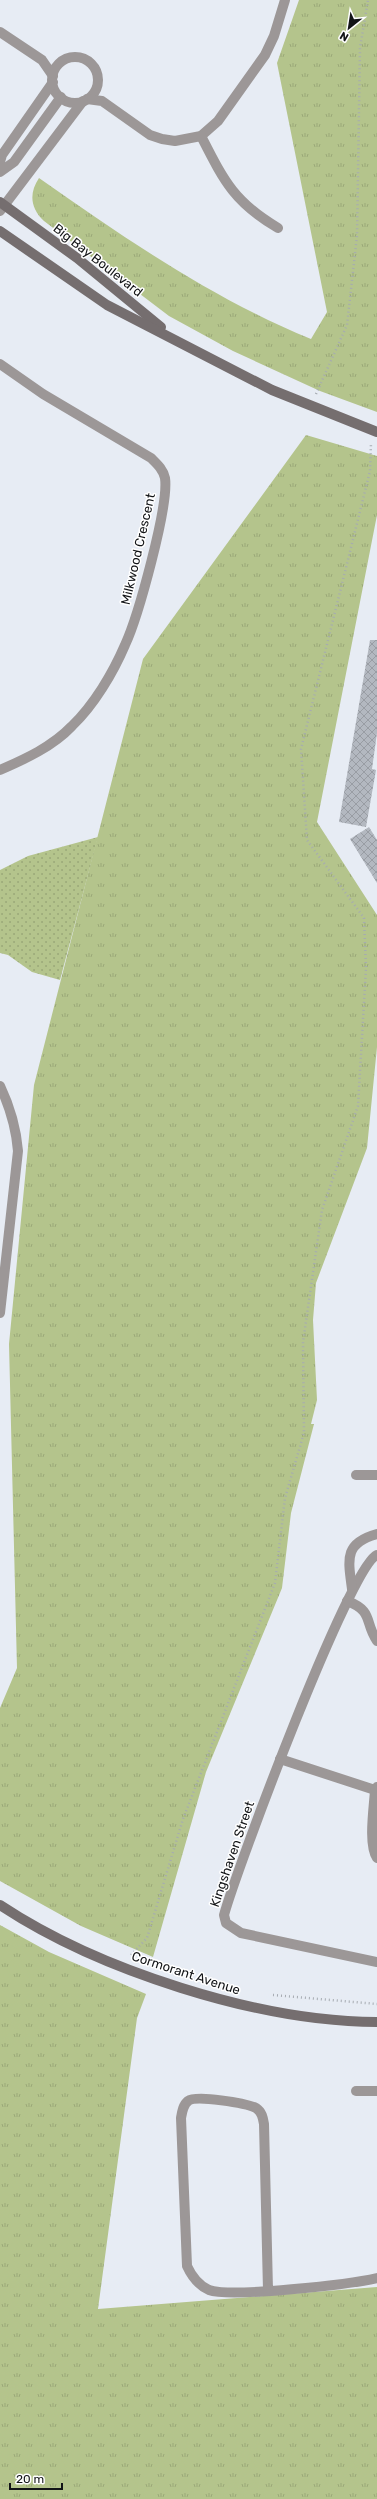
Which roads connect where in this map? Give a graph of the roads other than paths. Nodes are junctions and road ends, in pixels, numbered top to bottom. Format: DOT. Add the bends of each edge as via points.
graph roads {
  1 [pos="285,0"];
  2 [pos="0,32"];
  3 [pos="42,60"];
  4 [pos="61,61"];
  5 [pos="53,79"];
  6 [pos="97,86"];
  7 [pos="61,97"];
  8 [pos="85,100"];
  9 [pos="102,101"];
  10 [pos="201,136"];
  11 [pos="0,162"];
  12 [pos="0,172"];
  13 [pos="2,207"];
  14 [pos="278,228"];
  15 [pos="0,231"];
  16 [pos="178,341"];
  17 [pos="0,364"];
  18 [pos="374,431"];
  19 [pos="0,770"];
  20 [pos="0,1086"];
  21 [pos="0,1313"];
  22 [pos="356,1475"];
  23 [pos="377,1475"];
  24 [pos="377,1534"];
  25 [pos="377,1555"];
  26 [pos="352,1589"];
  27 [pos="347,1601"];
  28 [pos="377,1641"];
  29 [pos="280,1759"];
  30 [pos="376,1789"];
  31 [pos="377,1858"];
  32 [pos="0,1905"];
  33 [pos="377,1962"];
  34 [pos="377,2022"];
  35 [pos="356,2091"];
  36 [pos="377,2091"];
  37 [pos="377,2278"];
  38 [pos="268,2290"];
  1 -- 10 [label="street" via="265,55 218,121"];
  2 -- 3 [label="street"];
  3 -- 4 [label="street"];
  3 -- 5 [label="street"];
  4 -- 5 [label="street"];
  4 -- 6 [label="street" via="70,57 88,61 98,76"];
  5 -- 7 [label="street"];
  5 -- 11 [label="street" via="2,155"];
  6 -- 8 [label="street" via="94,93"];
  6 -- 9 [label="street"];
  7 -- 8 [label="street" via="71,102"];
  7 -- 12 [label="street" via="14,162"];
  8 -- 9 [label="street"];
  8 -- 13 [label="street"];
  9 -- 10 [label="street" via="150,135 175,141"];
  10 -- 14 [label="street" via="235,196 257,216"];
  13 -- 16 [label="street, Big Bay Boulevard" via="77,258"];
  15 -- 16 [label="street, Big Bay Boulevard" via="107,305"];
  16 -- 18 [label="street, Big Bay Boulevard" via="227,368"];
  17 -- 19 [label="street, Milkwood Crescent" via="43,394 151,458 160,466 165,489 154,549 132,628 117,661 73,726 48,745"];
  20 -- 21 [label="street" via="12,1112 18,1151"];
  22 -- 23 [label="street"];
  24 -- 26 [label="street, Kingshaven Street" via="360,1539 352,1550"];
  25 -- 26 [label="street, Kingshaven Street" via="368,1561"];
  26 -- 27 [label="street, Kingshaven Street"];
  27 -- 28 [label="street" via="364,1610"];
  27 -- 29 [label="street, Kingshaven Street"];
  29 -- 30 [label="street"];
  29 -- 33 [label="street, Kingshaven Street" via="228,1899 224,1915 226,1923 241,1933"];
  30 -- 31 [label="street" via="373,1842"];
  32 -- 34 [label="street, Cormorant Avenue" via="82,1950 185,1989 256,2008 297,2015"];
  35 -- 36 [label="street"];
  37 -- 38 [label="street"];
  38 -- 38 [label="street" via="262,2114 256,2108 242,2104 196,2098 188,2101 181,2118 187,2266 192,2277 210,2290"];
}
